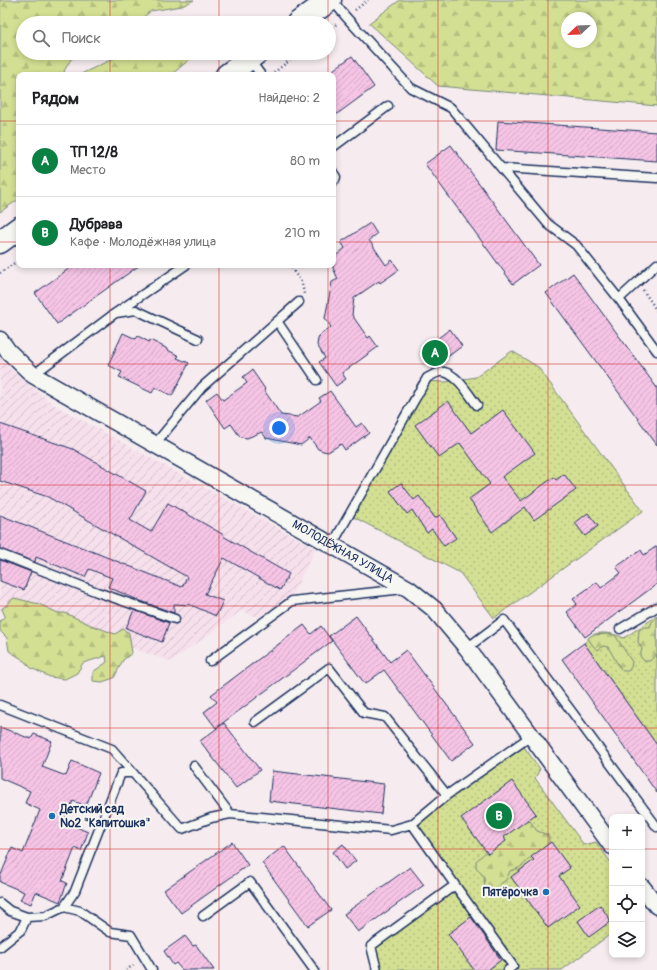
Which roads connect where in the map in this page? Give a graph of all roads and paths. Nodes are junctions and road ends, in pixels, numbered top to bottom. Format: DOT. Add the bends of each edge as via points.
graph roads {
  1 [pos="331,0"];
  2 [pos="308,16"];
  3 [pos="290,60"];
  4 [pos="256,62"];
  5 [pos="234,72"];
  6 [pos="274,72"];
  7 [pos="388,106"];
  8 [pos="336,145"];
  9 [pos="502,168"];
  10 [pos="657,178"];
  11 [pos="16,230"];
  12 [pos="0,242"];
  13 [pos="16,262"];
  14 [pos="657,264"];
  15 [pos="182,268"];
  16 [pos="291,268"];
  17 [pos="0,273"];
  18 [pos="638,283"];
  19 [pos="620,299"];
  20 [pos="299,302"];
  21 [pos="657,311"];
  22 [pos="114,314"];
  23 [pos="277,321"];
  24 [pos="198,339"];
  25 [pos="0,340"];
  26 [pos="657,351"];
  27 [pos="33,374"];
  28 [pos="317,380"];
  29 [pos="477,405"];
  30 [pos="155,444"];
  31 [pos="332,545"];
  32 [pos="0,554"];
  33 [pos="409,589"];
  34 [pos="657,607"];
  35 [pos="175,619"];
  36 [pos="620,629"];
  37 [pos="467,648"];
  38 [pos="210,661"];
  39 [pos="0,705"];
  40 [pos="255,722"];
  41 [pos="531,736"];
  42 [pos="194,766"];
  43 [pos="133,773"];
  44 [pos="447,795"];
  45 [pos="230,814"];
  46 [pos="412,824"];
  47 [pos="657,827"];
  48 [pos="609,842"];
  49 [pos="455,885"];
  50 [pos="645,890"];
  51 [pos="0,903"];
  52 [pos="657,906"];
  53 [pos="64,907"];
  54 [pos="203,916"];
  55 [pos="27,917"];
  56 [pos="0,947"];
  57 [pos="134,965"];
  58 [pos="126,970"];
  59 [pos="152,970"];
  60 [pos="314,970"];
  61 [pos="376,970"];
  62 [pos="508,970"];
  1 -- 2 [label="main road"];
  1 -- 9 [label="lane" via="411,88 451,108"];
  3 -- 6 [label="path"];
  4 -- 5 [label="main road"];
  7 -- 8 [label="lane"];
  9 -- 10 [label="lane"];
  9 -- 19 [label="lane" via="548,224 576,245"];
  11 -- 12 [label="main road"];
  13 -- 17 [label="path"];
  14 -- 18 [label="lane"];
  15 -- 22 [label="lane"];
  16 -- 20 [label="path" via="304,288 304,296"];
  18 -- 19 [label="lane"];
  18 -- 21 [label="path"];
  19 -- 26 [label="lane"];
  20 -- 23 [label="lane"];
  22 -- 24 [label="lane" via="136,310"];
  22 -- 27 [label="lane"];
  23 -- 28 [label="lane"];
  23 -- 30 [label="lane" via="202,387"];
  25 -- 27 [label="street, МОЛОДЁЖНАЯ УЛИЦА"];
  27 -- 30 [label="street, МОЛОДЁЖНАЯ УЛИЦА"];
  29 -- 31 [label="lane" via="462,384 449,374 443,371 427,378"];
  30 -- 31 [label="street, МОЛОДЁЖНАЯ УЛИЦА"];
  31 -- 33 [label="street, МОЛОДЁЖНАЯ УЛИЦА"];
  32 -- 35 [label="lane" via="96,592"];
  33 -- 37 [label="street, МОЛОДЁЖНАЯ УЛИЦА" via="434,609"];
  33 -- 38 [label="lane" via="292,601"];
  34 -- 36 [label="lane"];
  37 -- 41 [label="street, МОЛОДЁЖНАЯ УЛИЦА"];
  37 -- 47 [label="lane" via="504,620"];
  39 -- 43 [label="lane" via="112,749"];
  40 -- 44 [label="lane" via="329,668 364,713 385,717"];
  41 -- 44 [label="lane"];
  41 -- 48 [label="street, МОЛОДЁЖНАЯ УЛИЦА"];
  42 -- 45 [label="lane"];
  43 -- 45 [label="lane" via="182,829"];
  43 -- 53 [label="lane" via="121,773 75,892"];
  44 -- 46 [label="lane"];
  45 -- 46 [label="lane" via="391,830"];
  46 -- 49 [label="lane"];
  49 -- 61 [label="lane" via="372,946"];
  49 -- 62 [label="lane" via="513,966"];
  50 -- 52 [label="street"];
  51 -- 55 [label="lane" via="10,911"];
  53 -- 55 [label="lane" via="45,916"];
  53 -- 59 [label="lane" via="80,911 110,932 131,935"];
  54 -- 60 [label="lane" via="250,882"];
  55 -- 56 [label="lane" via="21,930"];
  57 -- 58 [label="path"];
}
